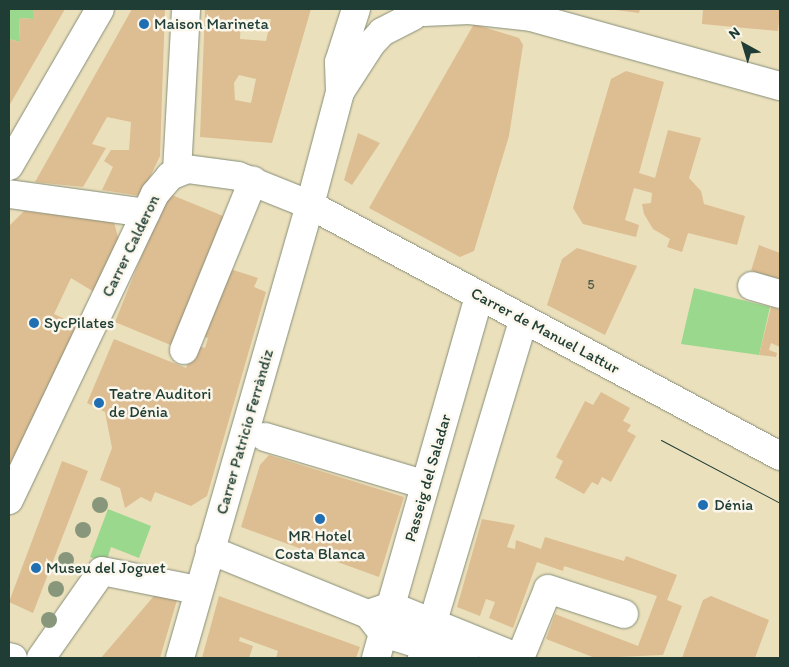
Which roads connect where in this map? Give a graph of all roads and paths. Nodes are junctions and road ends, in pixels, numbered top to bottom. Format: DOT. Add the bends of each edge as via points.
graph roads {
  1 [pos="100,9"];
  2 [pos="186,9"];
  3 [pos="356,9"];
  4 [pos="368,9"];
  5 [pos="421,13"];
  6 [pos="523,13"];
  7 [pos="780,86"];
  8 [pos="340,92"];
  9 [pos="9,166"];
  10 [pos="177,171"];
  11 [pos="253,181"];
  12 [pos="9,194"];
  13 [pos="310,205"];
  14 [pos="146,213"];
  15 [pos="752,286"];
  16 [pos="780,294"];
  17 [pos="479,297"];
  18 [pos="523,321"];
  19 [pos="184,350"];
  20 [pos="265,437"];
  21 [pos="780,456"];
  22 [pos="413,480"];
  23 [pos="9,500"];
  24 [pos="210,550"];
  25 [pos="192,589"];
  26 [pos="624,614"];
  27 [pos="433,622"];
  28 [pos="379,628"];
  29 [pos="423,654"];
  30 [pos="9,657"];
  31 [pos="13,658"];
  32 [pos="40,658"];
  33 [pos="180,658"];
  34 [pos="464,658"];
  35 [pos="519,658"];
  1 -- 9 [label="street"];
  2 -- 10 [label="street"];
  3 -- 8 [label="street" via="339,62"];
  4 -- 5 [label="street" via="392,19"];
  5 -- 6 [label="street" via="469,10"];
  5 -- 8 [label="street" via="382,32"];
  6 -- 7 [label="street"];
  8 -- 13 [label="street, Carrer Patricio Ferràndiz"];
  10 -- 11 [label="street, Carrer de Manuel Lattur" via="205,170"];
  10 -- 14 [label="street, Carrer Calderon" via="164,181"];
  11 -- 13 [label="street, Carrer de Manuel Lattur"];
  11 -- 19 [label="street"];
  12 -- 14 [label="street"];
  13 -- 17 [label="street, Carrer de Manuel Lattur" via="425,276"];
  13 -- 24 [label="street, Carrer Patricio Ferràndiz"];
  14 -- 23 [label="street, Carrer Calderon"];
  15 -- 16 [label="street"];
  17 -- 18 [label="street, Carrer de Manuel Lattur"];
  17 -- 28 [label="street, Passeig del Saladar"];
  18 -- 21 [label="street, Carrer de Manuel Lattur"];
  18 -- 27 [label="street"];
  20 -- 22 [label="street"];
  24 -- 28 [label="street"];
  24 -- 33 [label="street, Carrer Patricio Ferràndiz"];
  25 -- 32 [label="street" via="102,571"];
  26 -- 35 [label="street" via="548,589"];
  27 -- 28 [label="street"];
  27 -- 29 [label="street"];
  27 -- 35 [label="street"];
  28 -- 29 [label="street"];
  29 -- 34 [label="street"];
  30 -- 31 [label="street"];
}
